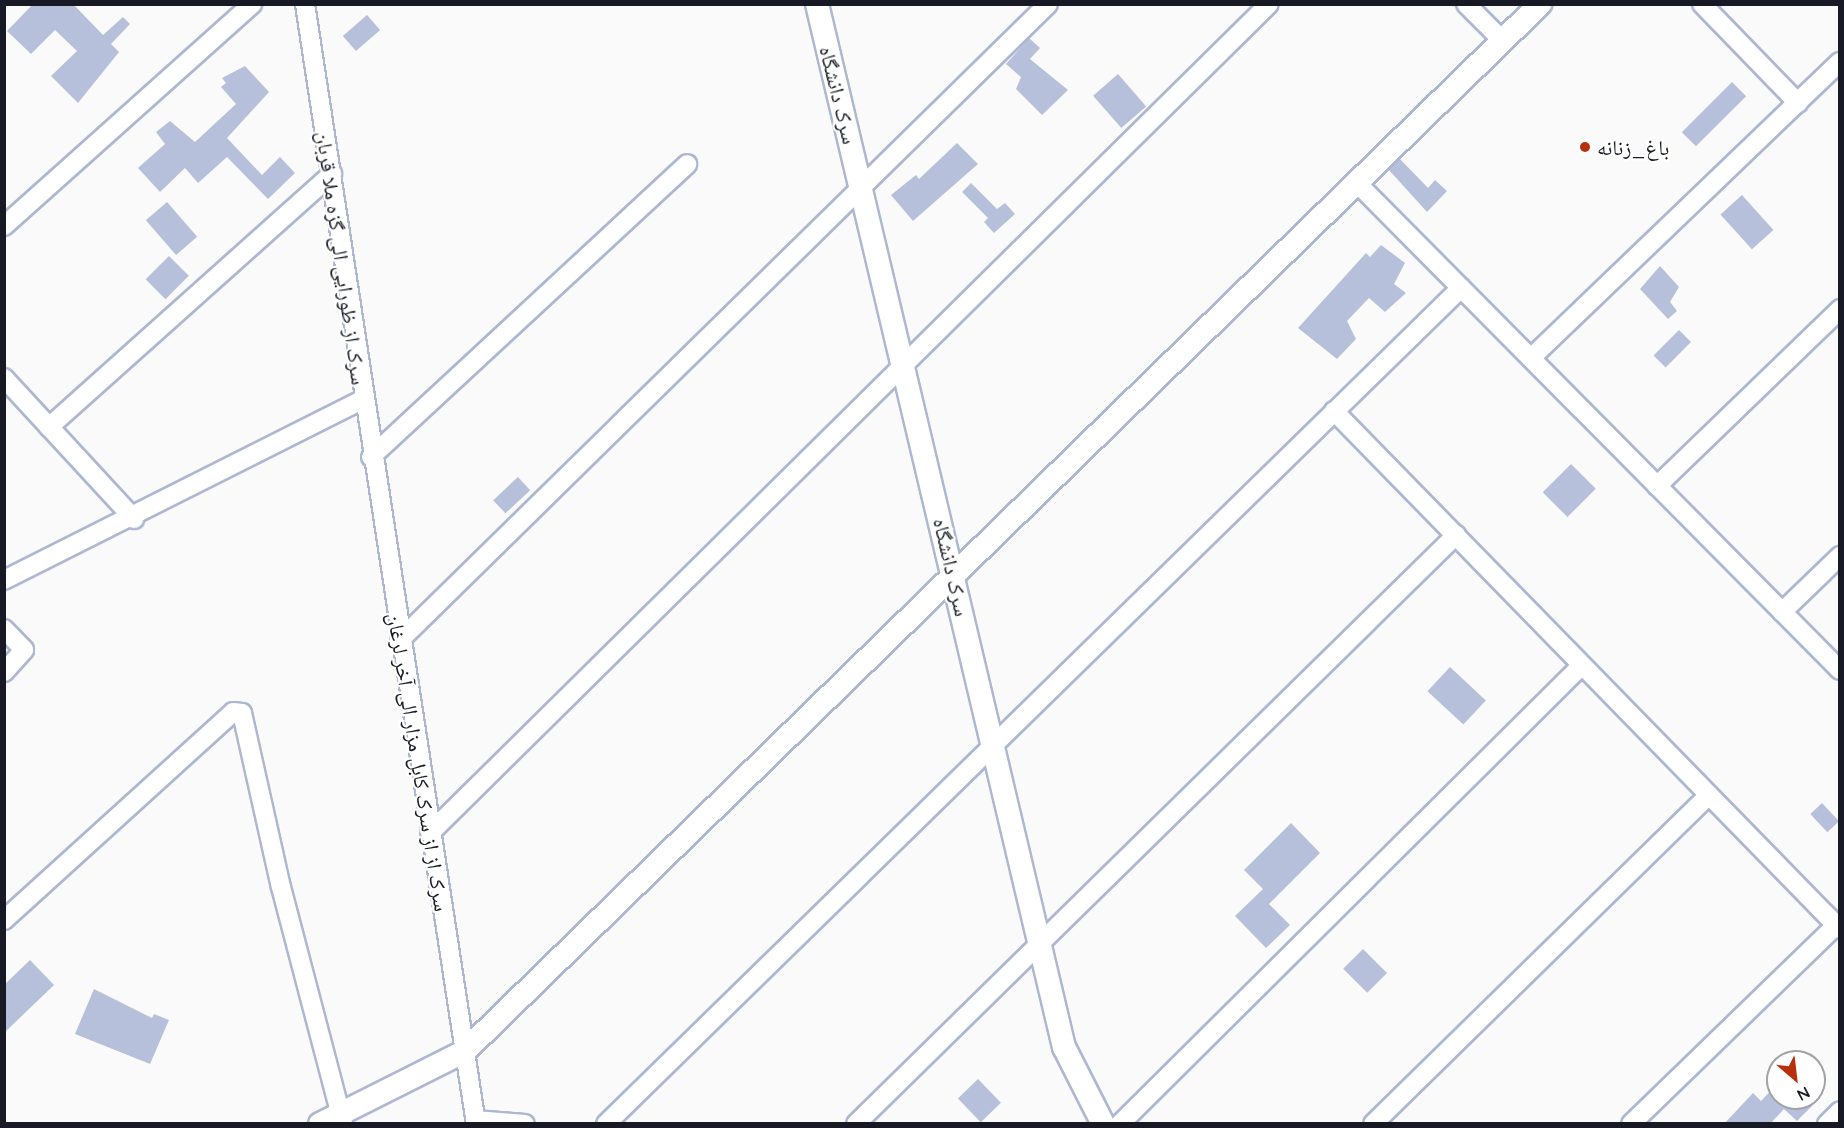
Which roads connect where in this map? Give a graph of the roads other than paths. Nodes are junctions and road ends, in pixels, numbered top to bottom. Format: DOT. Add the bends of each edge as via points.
graph roads {
  1 [pos="252,4"];
  2 [pos="304,4"];
  3 [pos="1048,4"];
  4 [pos="1269,4"];
  5 [pos="1466,4"];
  6 [pos="1540,4"];
  7 [pos="1702,4"];
  8 [pos="821,7"];
  9 [pos="1503,41"];
  10 [pos="1839,62"];
  11 [pos="1798,103"];
  12 [pos="687,164"];
  13 [pos="332,174"];
  14 [pos="1356,182"];
  15 [pos="861,187"];
  16 [pos="4,226"];
  17 [pos="1461,288"];
  18 [pos="1839,309"];
  19 [pos="1531,358"];
  20 [pos="903,362"];
  21 [pos="4,378"];
  22 [pos="362,400"];
  23 [pos="1334,411"];
  24 [pos="49,426"];
  25 [pos="371,456"];
  26 [pos="1657,486"];
  27 [pos="134,519"];
  28 [pos="1456,536"];
  29 [pos="1839,556"];
  30 [pos="954,574"];
  31 [pos="4,580"];
  32 [pos="1782,612"];
  33 [pos="4,629"];
  34 [pos="400,640"];
  35 [pos="1582,665"];
  36 [pos="1839,670"];
  37 [pos="4,672"];
  38 [pos="993,743"];
  39 [pos="1709,795"];
  40 [pos="430,833"];
  41 [pos="4,920"];
  42 [pos="1838,927"];
  43 [pos="1040,943"];
  44 [pos="465,1051"];
  45 [pos="1839,1111"];
  46 [pos="342,1118"];
  47 [pos="476,1122"];
  48 [pos="320,1124"];
  49 [pos="525,1124"];
  50 [pos="606,1124"];
  51 [pos="856,1124"];
  52 [pos="1103,1124"];
  53 [pos="1120,1124"];
  54 [pos="1373,1124"];
  55 [pos="1631,1124"];
  56 [pos="1827,1124"];
  1 -- 16 [label="street"];
  2 -- 13 [label="street, سرک از ظورایی الی گزه ملا قربان"];
  3 -- 15 [label="street"];
  4 -- 20 [label="street"];
  5 -- 9 [label="street"];
  6 -- 9 [label="street"];
  7 -- 11 [label="street"];
  8 -- 15 [label="street, سرک دانشگاه"];
  9 -- 14 [label="street"];
  10 -- 11 [label="street"];
  11 -- 19 [label="street"];
  12 -- 25 [label="street"];
  13 -- 22 [label="street, سرک از ظورایی الی گزه ملا قربان"];
  13 -- 24 [label="street"];
  14 -- 17 [label="street"];
  14 -- 30 [label="street"];
  15 -- 20 [label="street, سرک دانشگاه"];
  15 -- 34 [label="street"];
  17 -- 19 [label="street"];
  17 -- 23 [label="street"];
  18 -- 26 [label="street"];
  19 -- 26 [label="street"];
  20 -- 30 [label="street, سرک دانشگاه"];
  20 -- 40 [label="street"];
  21 -- 24 [label="street"];
  22 -- 25 [label="street, سرک از از سرک کابل مزار الی آخر لرغان"];
  22 -- 27 [label="street, سرک از ظورایی الی گزه ملا قربان"];
  23 -- 28 [label="street"];
  23 -- 38 [label="street"];
  24 -- 27 [label="street"];
  25 -- 34 [label="street, سرک از از سرک کابل مزار الی آخر لرغان"];
  26 -- 32 [label="street"];
  27 -- 31 [label="street, سرک از ظورایی الی گزه ملا قربان"];
  28 -- 35 [label="street"];
  28 -- 43 [label="street"];
  29 -- 32 [label="street"];
  30 -- 38 [label="street, سرک دانشگاه"];
  30 -- 44 [label="street"];
  32 -- 36 [label="street"];
  33 -- 37 [label="street" via="24,650"];
  34 -- 40 [label="street, سرک از از سرک کابل مزار الی آخر لرغان"];
  35 -- 39 [label="street"];
  35 -- 53 [label="street"];
  38 -- 43 [label="street, سرک دانشگاه"];
  38 -- 50 [label="street"];
  39 -- 42 [label="street"];
  39 -- 54 [label="street"];
  40 -- 44 [label="street, سرک از از سرک کابل مزار الی آخر لرغان"];
  41 -- 46 [label="street" via="233,712 242,713 281,888"];
  42 -- 55 [label="street"];
  43 -- 51 [label="street"];
  43 -- 52 [label="street, سرک دانشگاه" via="1064,1047"];
  44 -- 46 [label="street"];
  44 -- 47 [label="street, سرک از از سرک کابل مزار الی آخر لرغان"];
  45 -- 56 [label="street"];
  46 -- 48 [label="street"];
  47 -- 49 [label="street" via="509,1118"];
}
